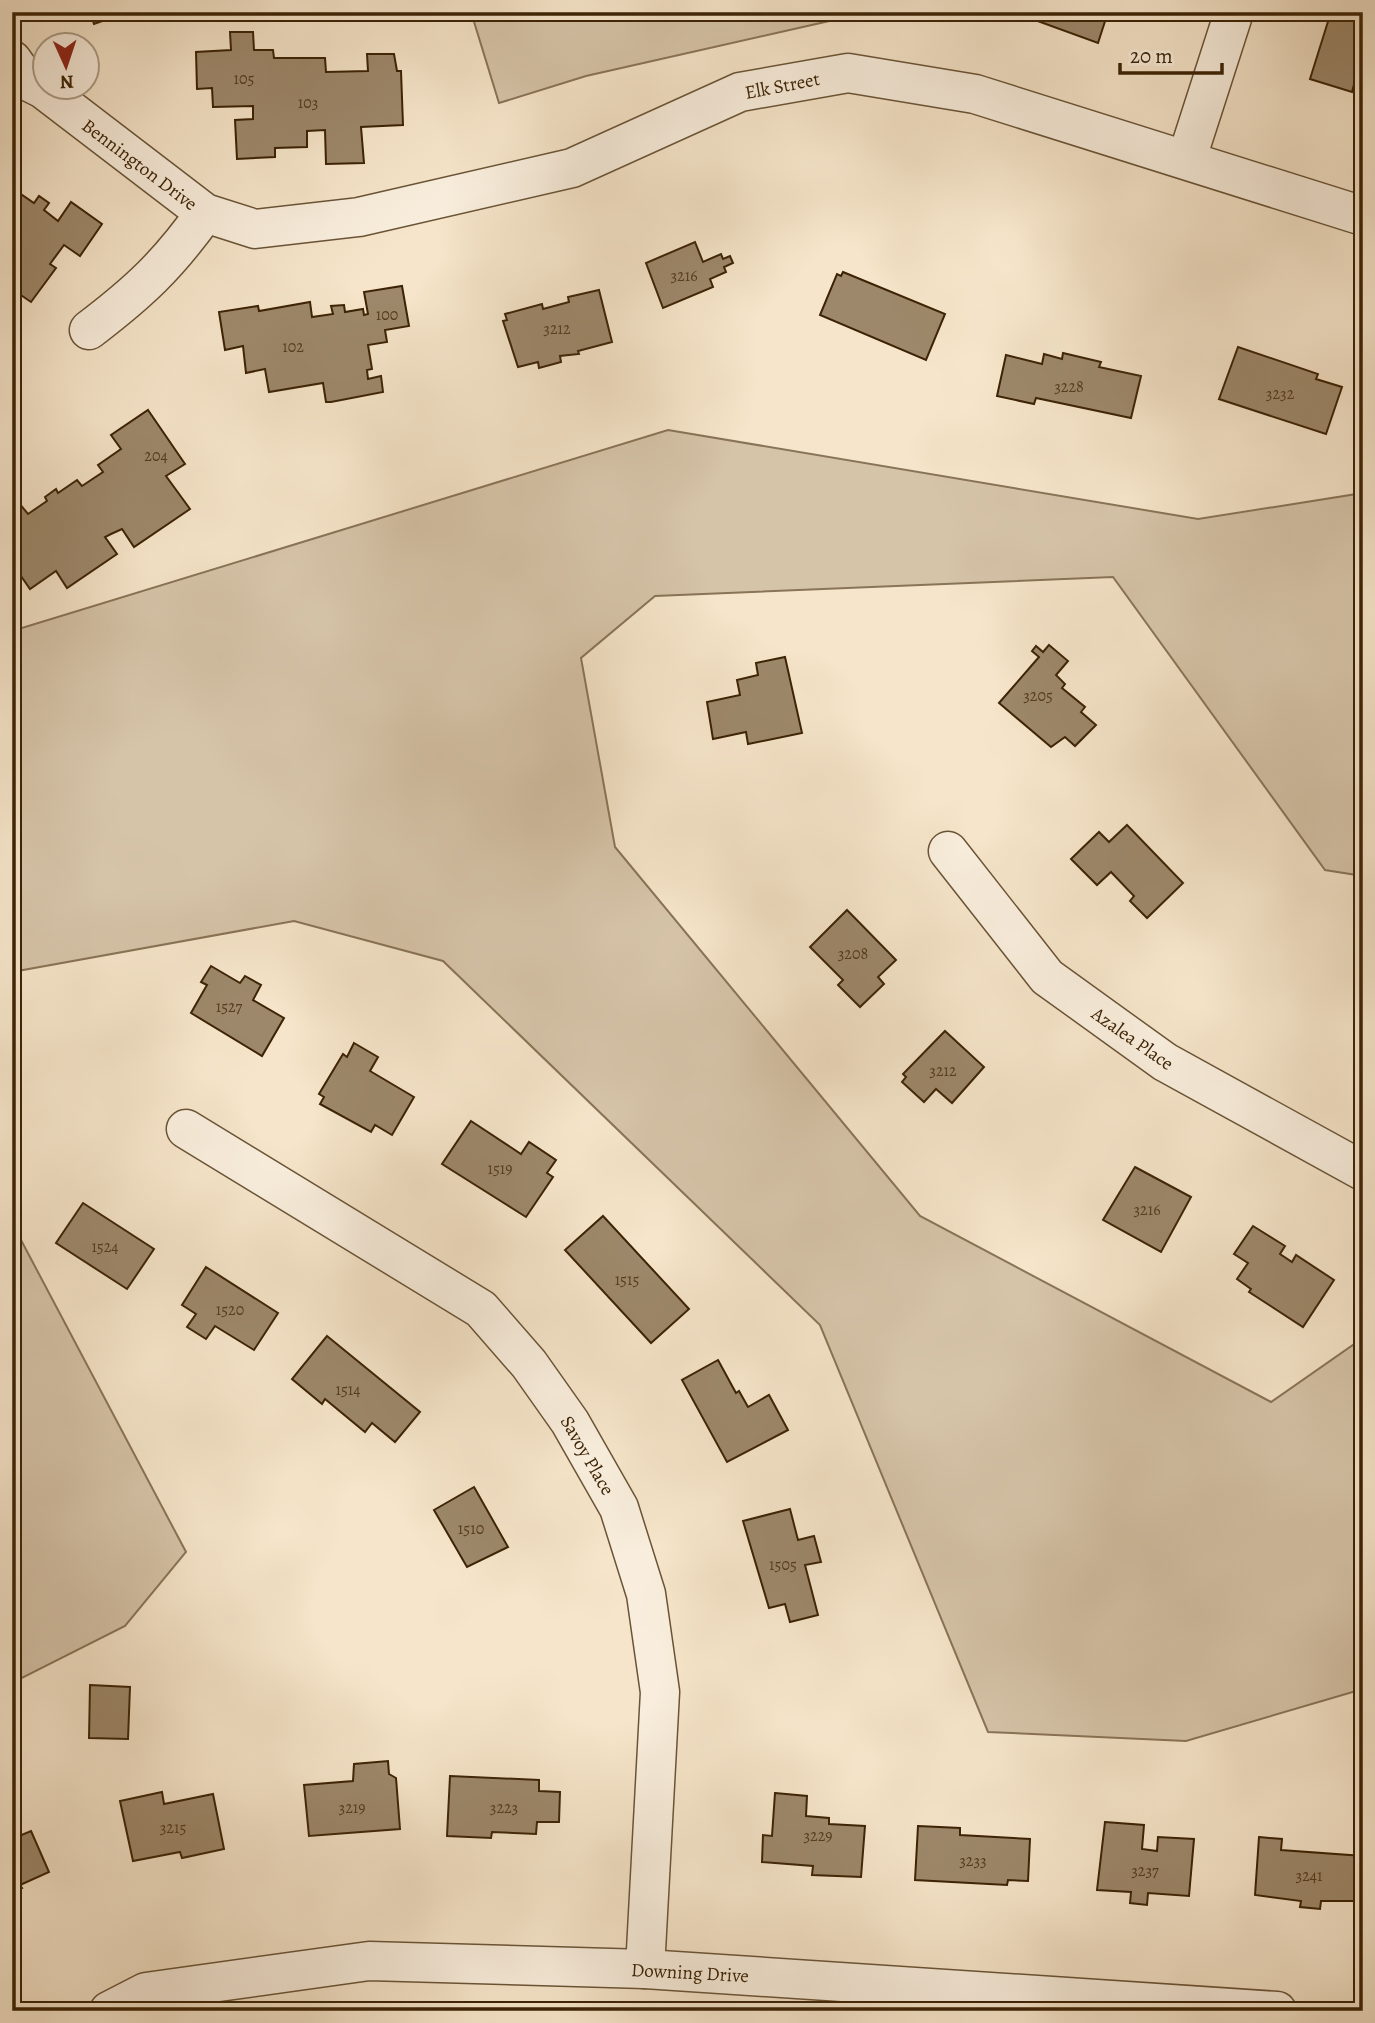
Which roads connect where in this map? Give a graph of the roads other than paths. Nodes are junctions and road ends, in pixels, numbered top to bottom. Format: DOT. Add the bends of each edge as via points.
graph roads {
  1 [pos="1234,12"];
  2 [pos="17,72"];
  3 [pos="1187,158"];
  4 [pos="205,213"];
  5 [pos="1363,216"];
  6 [pos="89,330"];
  7 [pos="948,850"];
  8 [pos="186,1129"];
  9 [pos="1363,1171"];
  10 [pos="645,1969"];
  11 [pos="108,2011"];
  12 [pos="1277,2011"];
  1 -- 3 [label="street"];
  2 -- 4 [label="street, Bennington Drive"];
  3 -- 4 [label="street, Elk Street" via="975,94 848,73 740,92 572,168 359,217 255,229"];
  3 -- 5 [label="street, Elk Street"];
  4 -- 6 [label="street" via="143,289"];
  7 -- 9 [label="street, Azalea Place" via="1047,977 1165,1062"];
  8 -- 10 [label="street, Savoy Place" via="481,1309 529,1364 570,1422 619,1508 646,1594 660,1692"];
  10 -- 11 [label="street, Downing Drive" via="369,1961 146,1992"];
  10 -- 12 [label="street, Downing Drive"];
}
